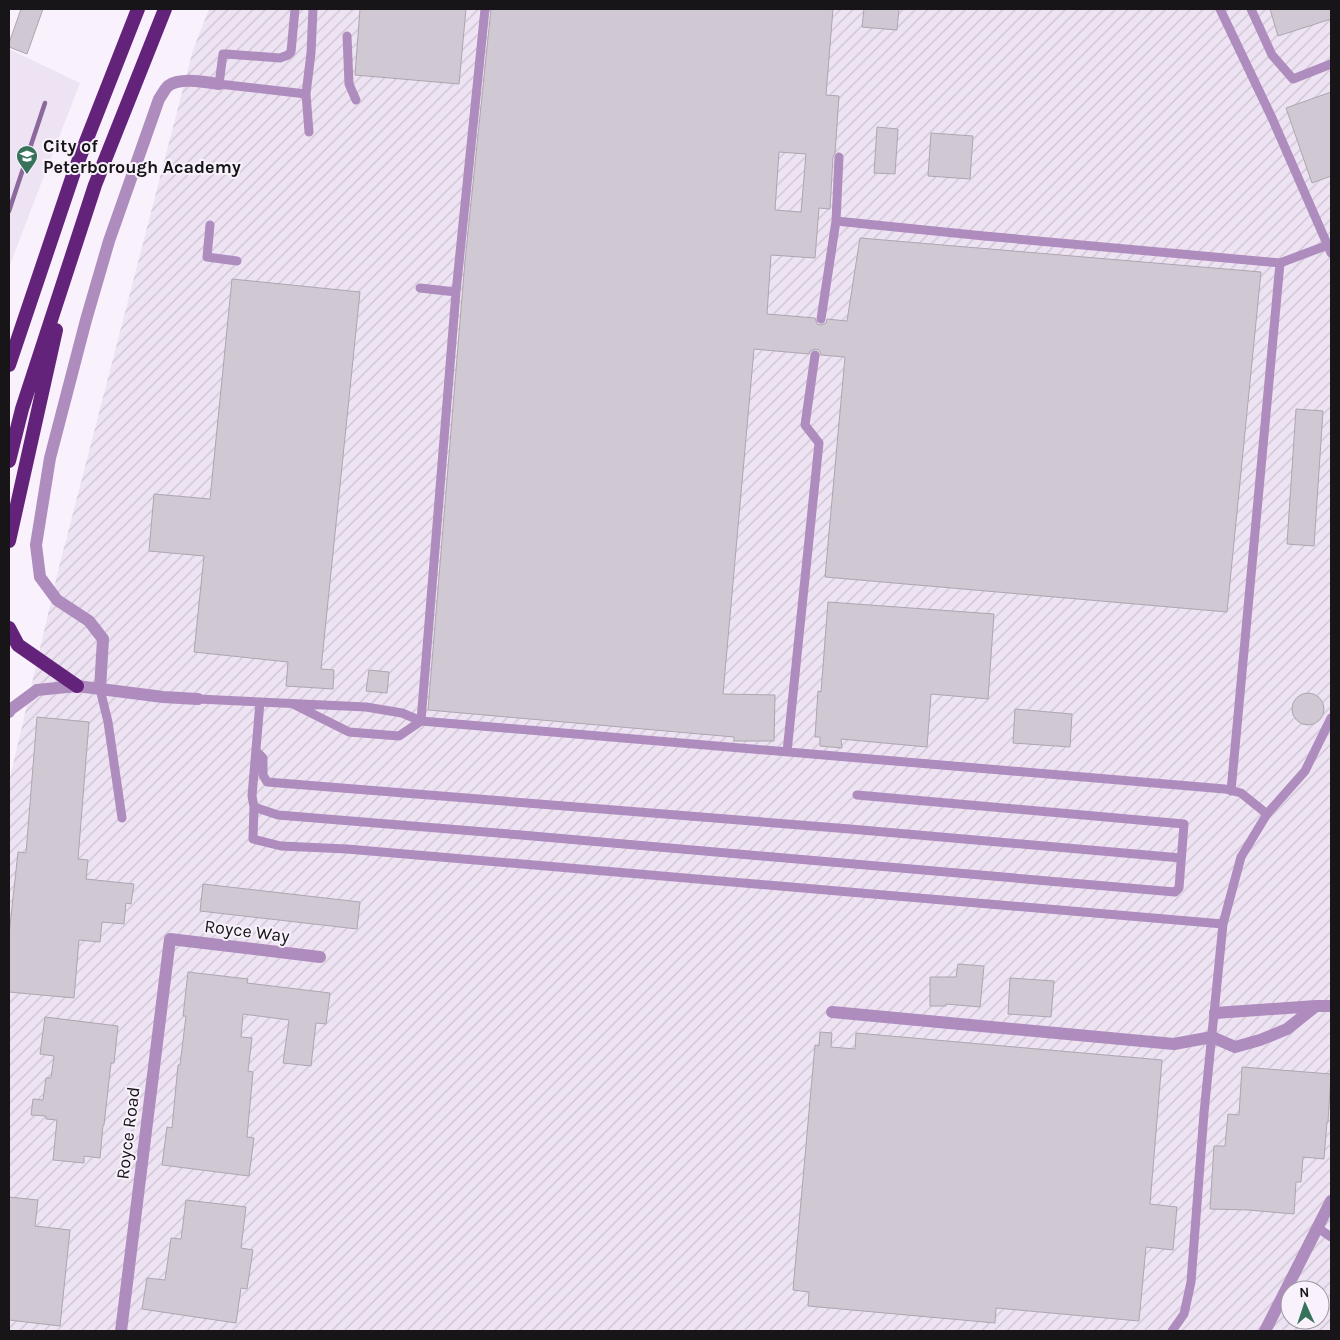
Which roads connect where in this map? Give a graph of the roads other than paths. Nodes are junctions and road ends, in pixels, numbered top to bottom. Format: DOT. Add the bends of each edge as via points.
graph roads {
  1 [pos="138,9"];
  2 [pos="165,9"];
  3 [pos="294,9"];
  4 [pos="313,9"];
  5 [pos="485,9"];
  6 [pos="1220,9"];
  7 [pos="1251,9"];
  8 [pos="347,36"];
  9 [pos="1331,64"];
  10 [pos="219,84"];
  11 [pos="306,94"];
  12 [pos="356,100"];
  13 [pos="308,132"];
  14 [pos="839,157"];
  15 [pos="836,221"];
  16 [pos="210,225"];
  17 [pos="74,249"];
  18 [pos="1329,249"];
  19 [pos="237,261"];
  20 [pos="1280,263"];
  21 [pos="420,288"];
  22 [pos="456,292"];
  23 [pos="821,319"];
  24 [pos="815,355"];
  25 [pos="9,365"];
  26 [pos="9,461"];
  27 [pos="9,541"];
  28 [pos="9,628"];
  29 [pos="76,686"];
  30 [pos="100,689"];
  31 [pos="198,699"];
  32 [pos="260,702"];
  33 [pos="289,703"];
  34 [pos="9,712"];
  35 [pos="1331,718"];
  36 [pos="421,721"];
  37 [pos="256,751"];
  38 [pos="787,752"];
  39 [pos="1231,791"];
  40 [pos="857,795"];
  41 [pos="254,807"];
  42 [pos="1267,814"];
  43 [pos="122,818"];
  44 [pos="1181,858"];
  45 [pos="1223,924"];
  46 [pos="170,939"];
  47 [pos="320,958"];
  48 [pos="1316,1006"];
  49 [pos="1331,1006"];
  50 [pos="832,1012"];
  51 [pos="1215,1013"];
  52 [pos="1212,1037"];
  53 [pos="1331,1201"];
  54 [pos="1318,1228"];
  55 [pos="1331,1237"];
  56 [pos="121,1331"];
  57 [pos="1172,1331"];
  58 [pos="1265,1331"];
  1 -- 25 [label="highway" via="74,172"];
  2 -- 17 [label="highway" via="95,186"];
  3 -- 10 [label="lane" via="291,52 288,55 280,58 223,54"];
  4 -- 11 [label="lane"];
  5 -- 22 [label="lane"];
  6 -- 18 [label="lane"];
  7 -- 9 [label="lane" via="1272,55 1293,78"];
  8 -- 12 [label="lane" via="349,84"];
  10 -- 11 [label="lane"];
  10 -- 30 [label="street" via="178,81 170,84 159,100 109,241 50,458 36,545 40,577 57,600 89,620 103,638"];
  11 -- 13 [label="lane"];
  14 -- 15 [label="lane"];
  15 -- 20 [label="lane"];
  15 -- 23 [label="lane"];
  16 -- 19 [label="lane" via="208,257"];
  17 -- 26 [label="highway" via="22,409"];
  17 -- 27 [label="highway"];
  18 -- 20 [label="lane"];
  20 -- 39 [label="lane"];
  21 -- 22 [label="lane"];
  22 -- 36 [label="lane"];
  24 -- 38 [label="lane" via="805,425 819,443"];
  28 -- 29 [label="highway" via="18,645"];
  29 -- 30 [label="street"];
  29 -- 34 [label="street" via="37,690"];
  30 -- 31 [label="street"];
  30 -- 43 [label="lane"];
  31 -- 32 [label="lane"];
  32 -- 33 [label="lane"];
  32 -- 37 [label="lane"];
  33 -- 36 [label="lane" via="366,707 402,713"];
  33 -- 36 [label="lane" via="349,732 399,736"];
  35 -- 42 [label="lane" via="1305,771"];
  36 -- 38 [label="lane"];
  37 -- 41 [label="lane"];
  37 -- 44 [label="lane" via="263,758 263,775 267,782"];
  38 -- 39 [label="lane"];
  39 -- 42 [label="lane" via="1241,793"];
  40 -- 44 [label="lane" via="1184,824"];
  41 -- 44 [label="lane" via="278,815 1175,892 1179,888"];
  41 -- 45 [label="lane" via="253,839 281,846"];
  42 -- 45 [label="lane" via="1242,857"];
  45 -- 51 [label="lane"];
  46 -- 47 [label="street, Royce Way"];
  46 -- 56 [label="street, Royce Road"];
  48 -- 49 [label="street"];
  48 -- 51 [label="street"];
  48 -- 52 [label="street" via="1286,1029 1260,1040 1235,1047"];
  50 -- 52 [label="street" via="1174,1044"];
  51 -- 52 [label="lane"];
  52 -- 57 [label="lane" via="1191,1282 1184,1314"];
  53 -- 54 [label="street"];
  54 -- 55 [label="lane"];
  54 -- 58 [label="street"];
}
